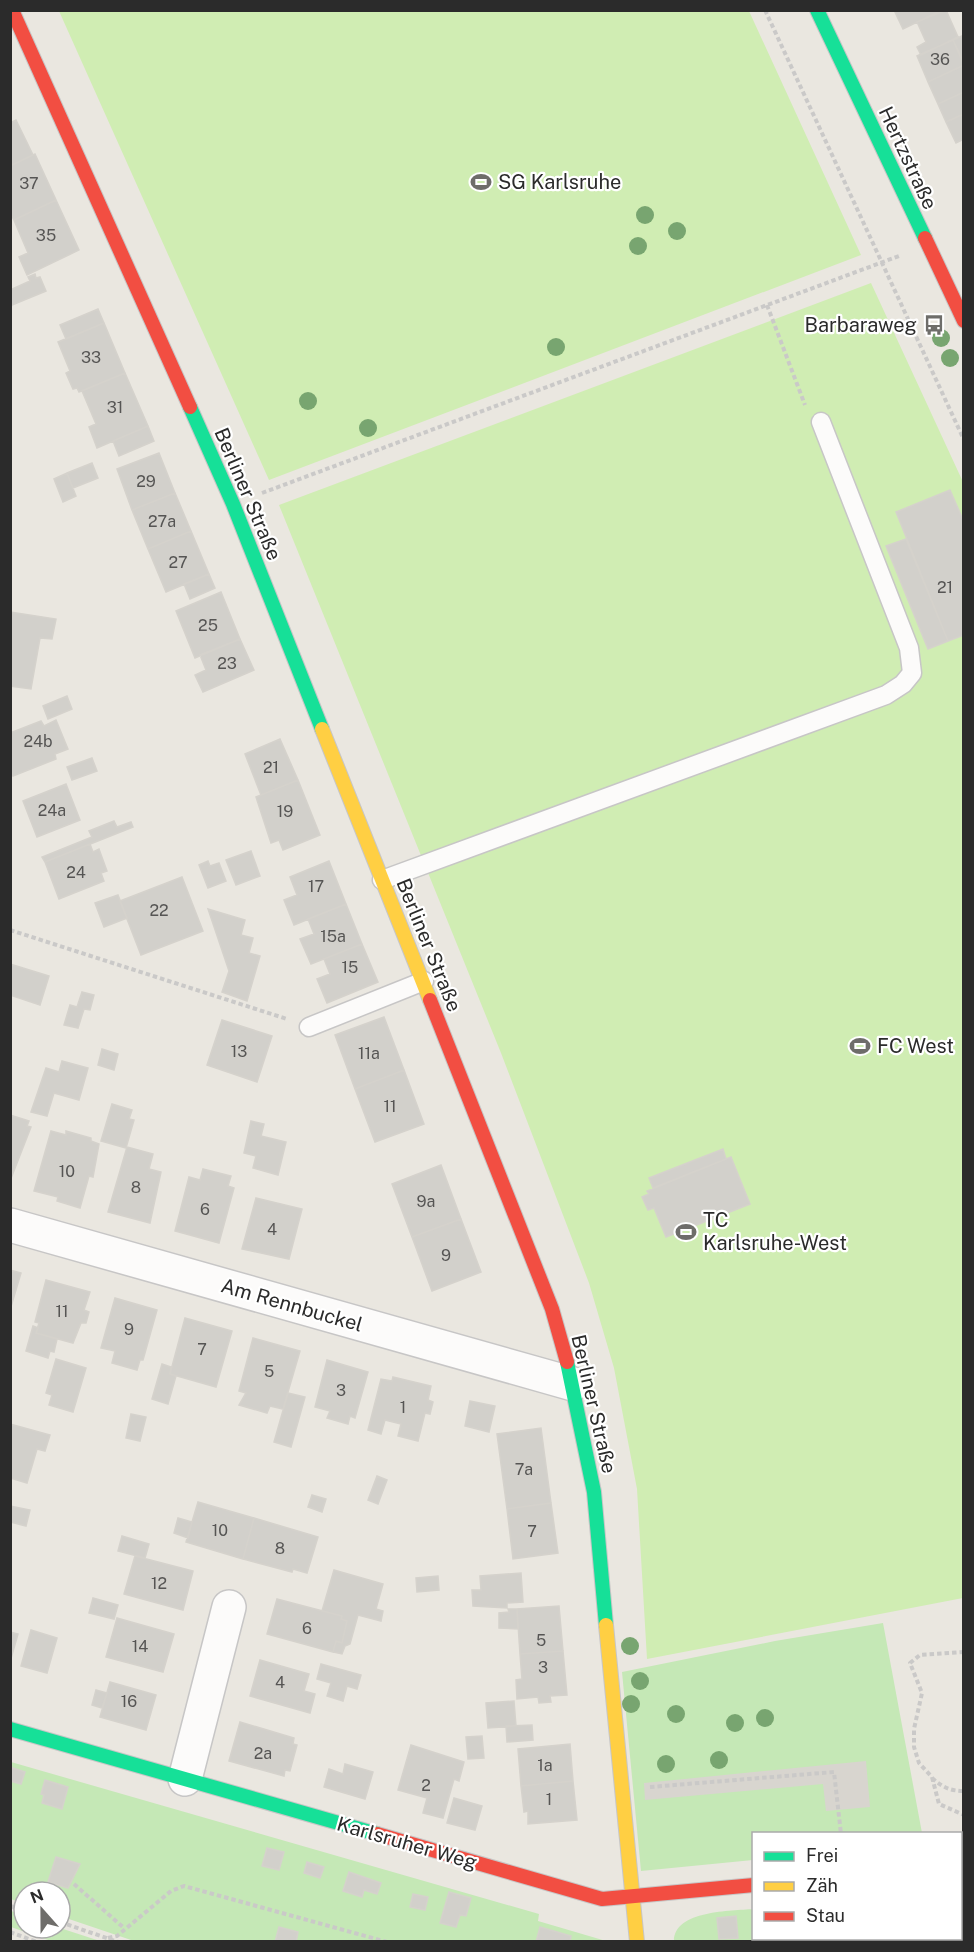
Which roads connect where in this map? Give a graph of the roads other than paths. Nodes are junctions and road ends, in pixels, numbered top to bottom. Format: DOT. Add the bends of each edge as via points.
graph roads {
  1 [pos="12,10"];
  2 [pos="817,10"];
  3 [pos="963,321"];
  4 [pos="821,422"];
  5 [pos="382,880"];
  6 [pos="424,981"];
  7 [pos="309,1027"];
  8 [pos="10,1225"];
  9 [pos="573,1384"];
  10 [pos="229,1607"];
  11 [pos="10,1729"];
  12 [pos="185,1779"];
  13 [pos="752,1885"];
  14 [pos="630,1897"];
  15 [pos="637,1941"];
  1 -- 5 [label="street, Berliner Straße" via="233,504"];
  2 -- 3 [label="street, Hertzstraße"];
  4 -- 5 [label="lane" via="909,648 912,673 903,684 886,695"];
  5 -- 6 [label="street, Berliner Straße"];
  6 -- 7 [label="lane"];
  6 -- 9 [label="street, Berliner Straße" via="538,1269"];
  8 -- 9 [label="street, Am Rennbuckel"];
  9 -- 14 [label="street, Berliner Straße" via="594,1492"];
  10 -- 12 [label="street"];
  11 -- 12 [label="street, Karlsruher Weg"];
  12 -- 14 [label="street, Karlsruher Weg" via="602,1899"];
  13 -- 14 [label="street, Karlsruher Weg"];
  14 -- 15 [label="street, Berliner Straße"];
}
